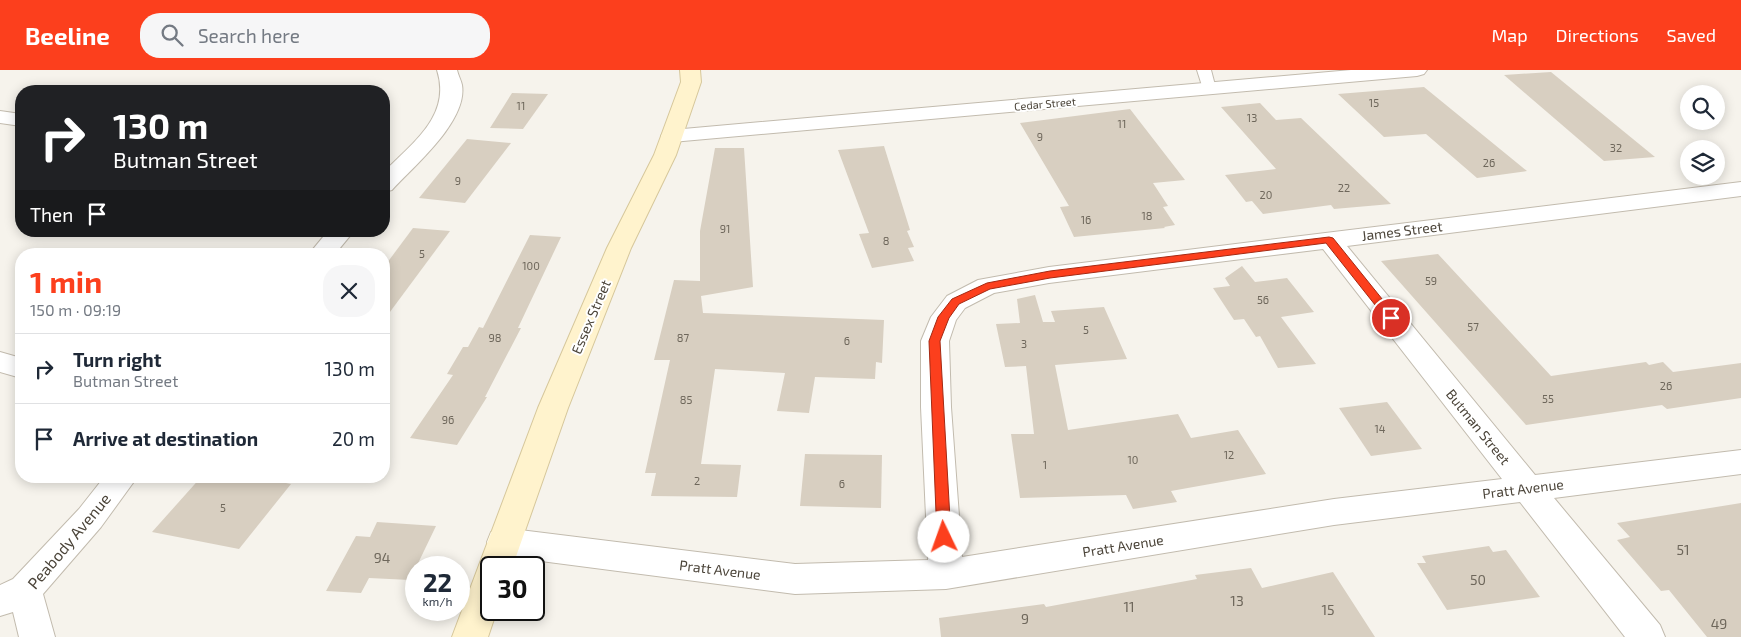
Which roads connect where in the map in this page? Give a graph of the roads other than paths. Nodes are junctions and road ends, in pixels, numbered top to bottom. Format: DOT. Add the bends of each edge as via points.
graph roads {
  1 [pos="447,70"];
  2 [pos="690,70"];
  3 [pos="1417,70"];
  4 [pos="1207,80"];
  5 [pos="0,117"];
  6 [pos="15,119"];
  7 [pos="672,136"];
  8 [pos="390,174"];
  9 [pos="1741,188"];
  10 [pos="337,237"];
  11 [pos="1329,240"];
  12 [pos="327,248"];
  13 [pos="0,362"];
  14 [pos="15,366"];
  15 [pos="1741,462"];
  16 [pos="118,483"];
  17 [pos="1528,488"];
  18 [pos="499,555"];
  19 [pos="946,574"];
  20 [pos="13,595"];
  21 [pos="480,609"];
  22 [pos="37,637"];
  23 [pos="470,637"];
  24 [pos="1647,637"];
  1 -- 8 [label="street" via="453,79 454,92 443,122"];
  2 -- 7 [label="main road, Essex Street" via="692,82"];
  3 -- 4 [label="street, Cedar Street"];
  4 -- 7 [label="street, Cedar Street"];
  5 -- 6 [label="street"];
  7 -- 18 [label="main road, Essex Street" via="608,275 553,408"];
  9 -- 11 [label="street, James Street"];
  10 -- 12 [label="street"];
  11 -- 17 [label="street, Butman Street"];
  11 -- 19 [label="street, James Street" via="1050,275 987,286 956,302 944,317 935,341"];
  13 -- 14 [label="street"];
  15 -- 17 [label="street, Pratt Avenue"];
  16 -- 20 [label="street, Peabody Avenue" via="90,518"];
  17 -- 19 [label="street, Pratt Avenue" via="1334,512"];
  17 -- 24 [label="street, Butman Street"];
  18 -- 19 [label="street, Pratt Avenue" via="795,579"];
  20 -- 22 [label="street, Peabody Avenue"];
  21 -- 23 [label="main road"];
}
